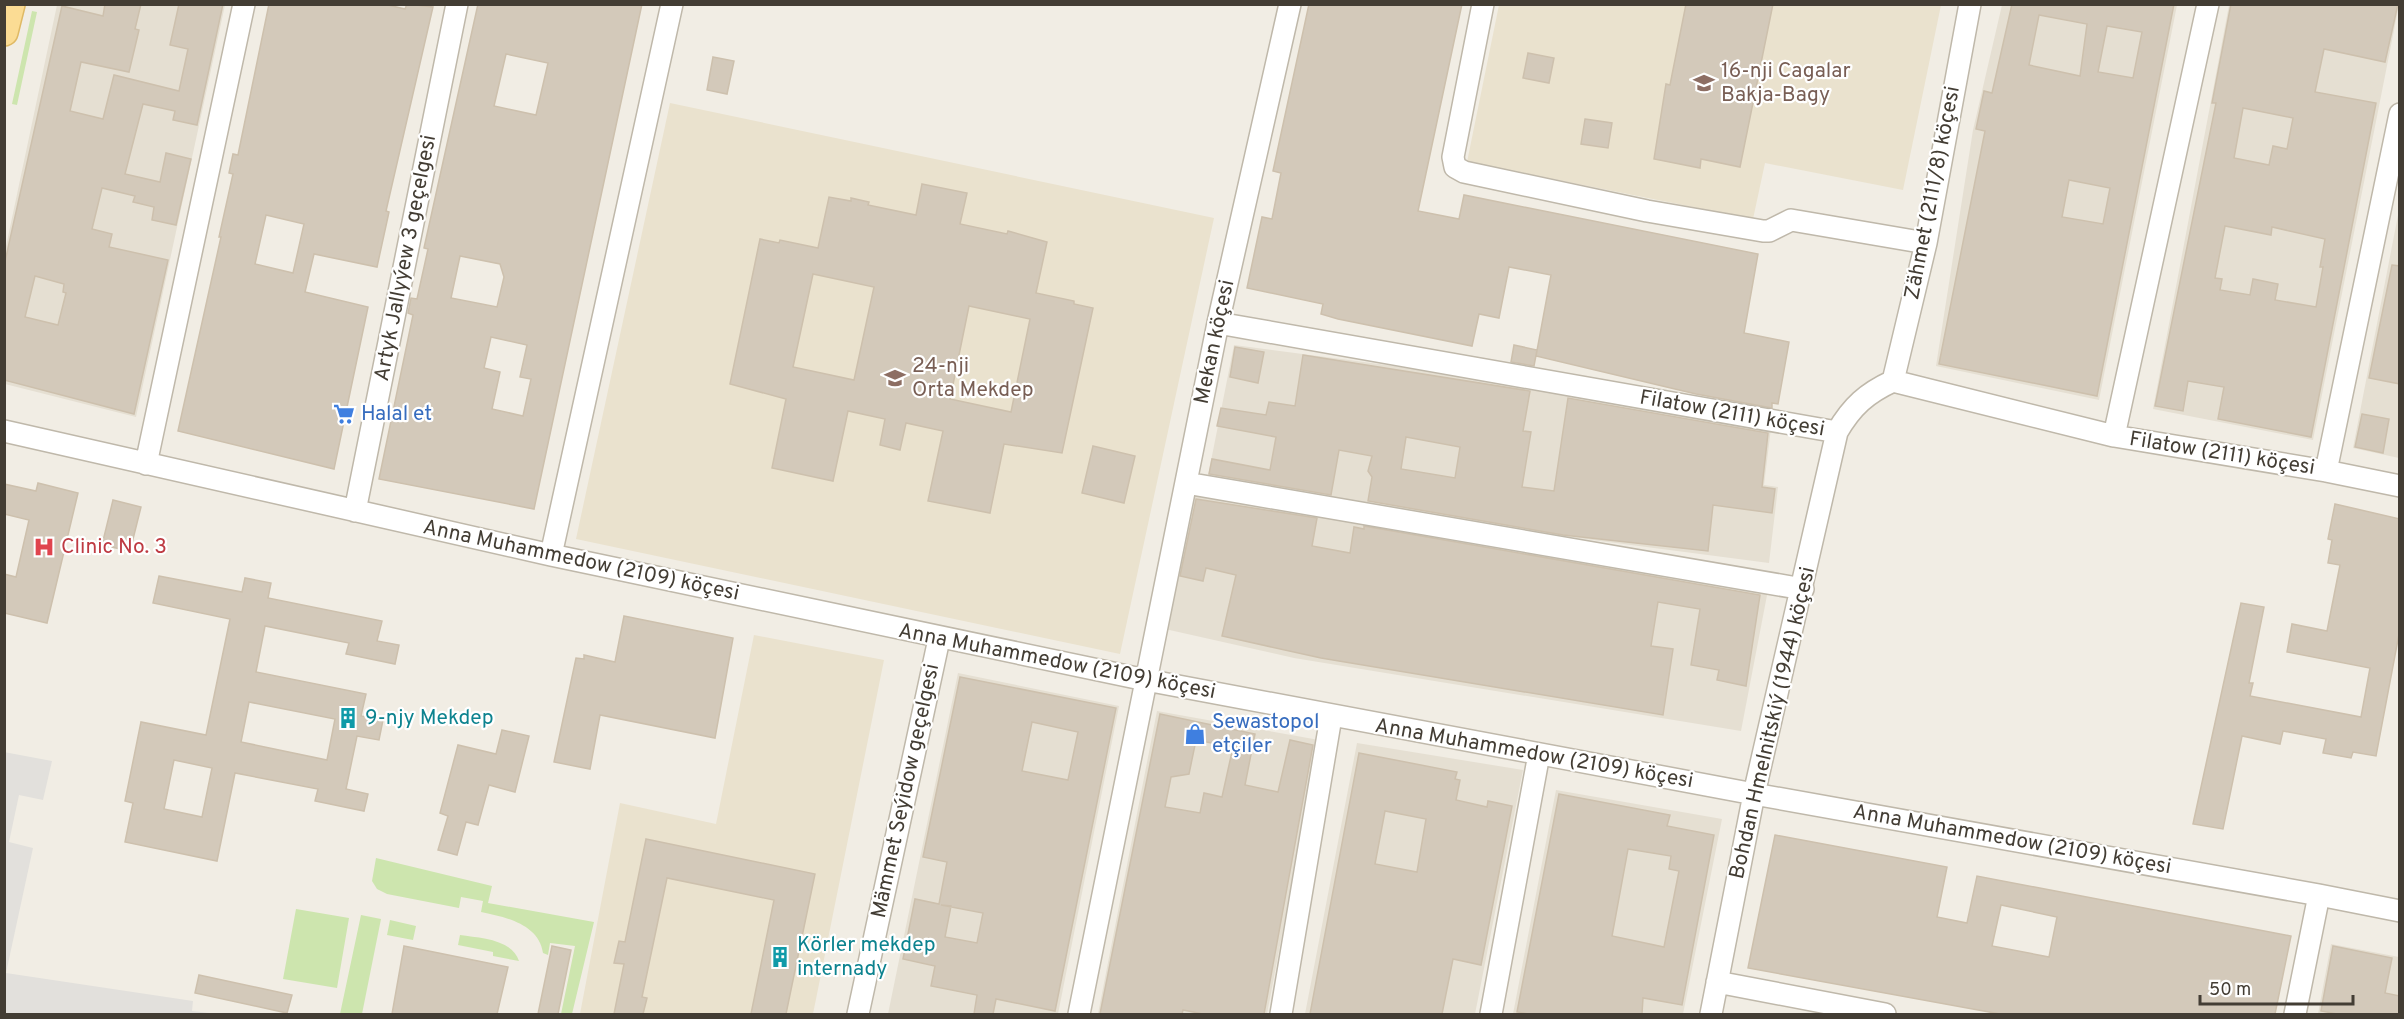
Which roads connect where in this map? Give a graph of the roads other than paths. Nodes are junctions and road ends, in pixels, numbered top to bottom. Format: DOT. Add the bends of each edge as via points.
graph roads {
  1 [pos="11,4"];
  2 [pos="244,4"];
  3 [pos="457,4"];
  4 [pos="672,4"];
  5 [pos="1290,4"];
  6 [pos="1483,4"];
  7 [pos="1970,4"];
  8 [pos="2208,4"];
  9 [pos="4,32"];
  10 [pos="2400,114"];
  11 [pos="1926,243"];
  12 [pos="1218,322"];
  13 [pos="1893,381"];
  14 [pos="4,431"];
  15 [pos="1838,432"];
  16 [pos="2114,436"];
  17 [pos="146,464"];
  18 [pos="2326,471"];
  19 [pos="1186,483"];
  20 [pos="2400,486"];
  21 [pos="355,511"];
  22 [pos="551,555"];
  23 [pos="1803,589"];
  24 [pos="939,639"];
  25 [pos="1146,680"];
  26 [pos="1331,717"];
  27 [pos="1539,754"];
  28 [pos="1754,794"];
  29 [pos="2319,895"];
  30 [pos="2400,911"];
  31 [pos="1717,982"];
  32 [pos="858,1014"];
  33 [pos="1079,1014"];
  34 [pos="1281,1014"];
  35 [pos="1491,1014"];
  36 [pos="1711,1014"];
  37 [pos="1885,1014"];
  38 [pos="2295,1014"];
  1 -- 9 [label="main road"];
  2 -- 17 [label="street"];
  3 -- 21 [label="street, Artyk Jallyýew 3 geçelgesi"];
  4 -- 22 [label="street"];
  5 -- 12 [label="street, Mekan köçesi"];
  6 -- 11 [label="street" via="1453,157 1455,167 1464,172 1763,231 1791,220"];
  7 -- 11 [label="street, Zähmet (2111/8) köçesi"];
  8 -- 16 [label="street"];
  10 -- 18 [label="street"];
  11 -- 13 [label="street, Zähmet (2111/8) köçesi"];
  12 -- 15 [label="street, Filatow (2111) köçesi"];
  12 -- 19 [label="street, Mekan köçesi"];
  13 -- 15 [label="street, Filatow (2111) köçesi" via="1869,392 1849,411"];
  13 -- 16 [label="street, Filatow (2111) köçesi"];
  14 -- 17 [label="street, Anna Muhammedow (2109) köçesi"];
  15 -- 23 [label="street, Bohdan Hmelnitskiý (1944) köçesi"];
  16 -- 18 [label="street, Filatow (2111) köçesi"];
  17 -- 21 [label="street, Anna Muhammedow (2109) köçesi"];
  18 -- 20 [label="street, Filatow (2111) köçesi"];
  19 -- 23 [label="street"];
  19 -- 25 [label="street, Mekan köçesi"];
  21 -- 22 [label="street, Anna Muhammedow (2109) köçesi"];
  22 -- 24 [label="street, Anna Muhammedow (2109) köçesi"];
  23 -- 28 [label="street, Bohdan Hmelnitskiý (1944) köçesi"];
  24 -- 25 [label="street, Anna Muhammedow (2109) köçesi"];
  24 -- 32 [label="street, Mämmet Seýidow geçelgesi"];
  25 -- 26 [label="street, Anna Muhammedow (2109) köçesi"];
  25 -- 33 [label="street, Mekan köçesi"];
  26 -- 27 [label="street, Anna Muhammedow (2109) köçesi"];
  26 -- 34 [label="street"];
  27 -- 28 [label="street, Anna Muhammedow (2109) köçesi"];
  27 -- 35 [label="street"];
  28 -- 29 [label="street, Anna Muhammedow (2109) köçesi"];
  28 -- 31 [label="street, Bohdan Hmelnitskiý (1944) köçesi"];
  29 -- 30 [label="street, Anna Muhammedow (2109) köçesi"];
  29 -- 38 [label="street"];
  31 -- 36 [label="street, Bohdan Hmelnitskiý (1944) köçesi"];
  31 -- 37 [label="street"];
}
